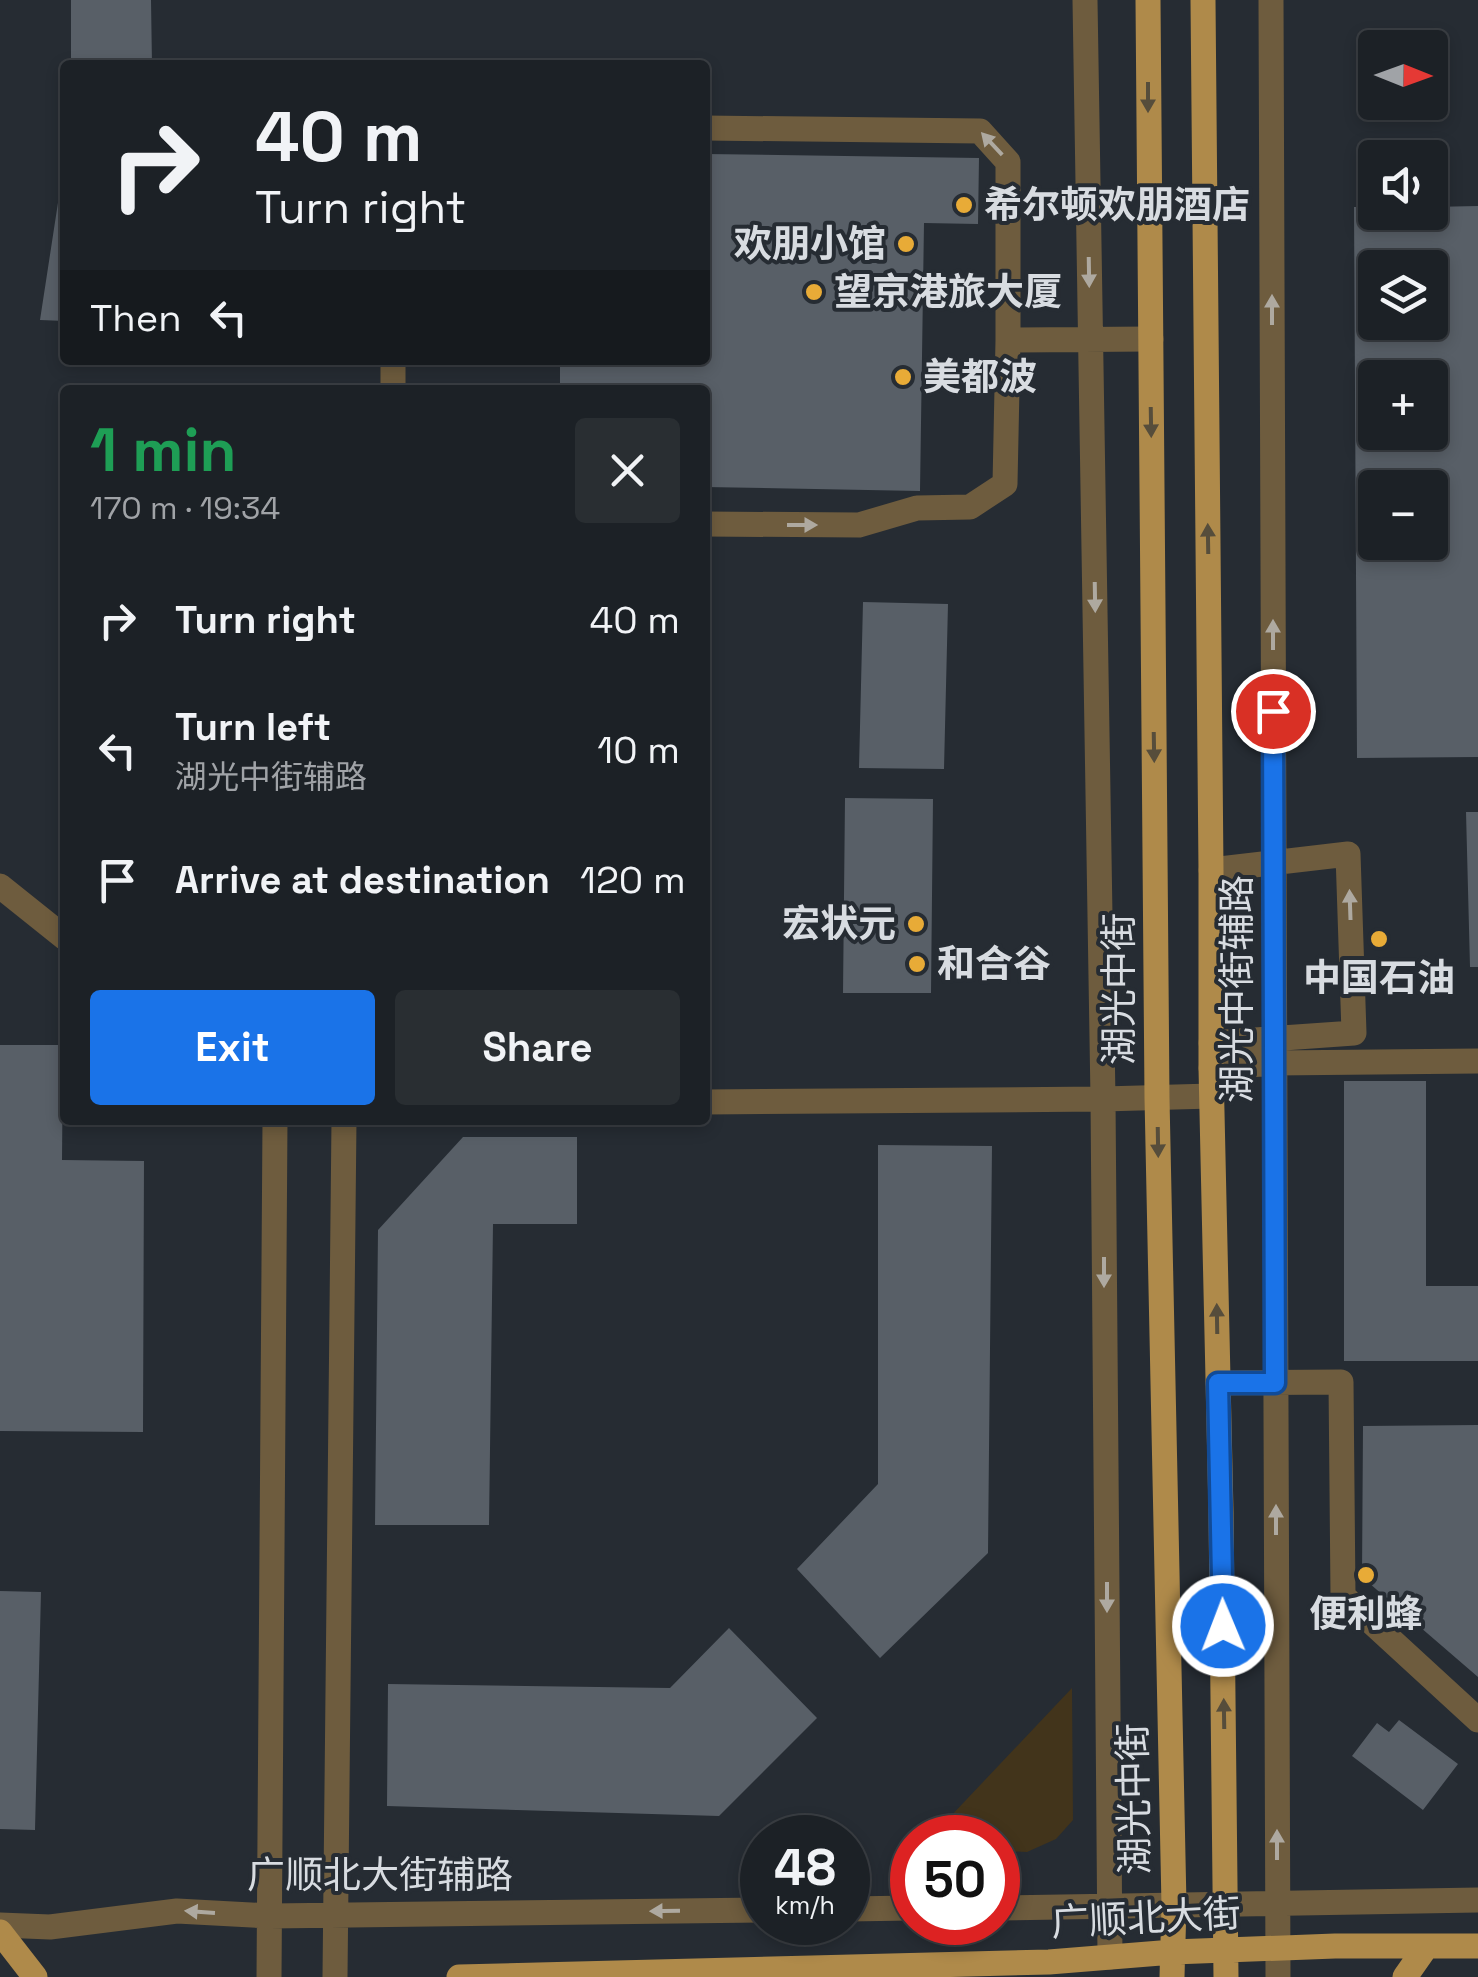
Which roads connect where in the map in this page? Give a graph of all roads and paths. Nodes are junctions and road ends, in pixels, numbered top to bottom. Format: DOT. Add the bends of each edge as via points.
graph roads {
  1 [pos="1085,0"];
  2 [pos="1148,0"];
  3 [pos="1203,0"];
  4 [pos="1271,0"];
  5 [pos="710,128"];
  6 [pos="1150,339"];
  7 [pos="1008,340"];
  8 [pos="1090,340"];
  9 [pos="710,524"];
  10 [pos="1274,862"];
  11 [pos="1211,870"];
  12 [pos="0,886"];
  13 [pos="60,934"];
  14 [pos="1274,1050"];
  15 [pos="1211,1055"];
  16 [pos="1478,1061"];
  17 [pos="1212,1096"];
  18 [pos="1157,1098"];
  19 [pos="1103,1099"];
  20 [pos="710,1102"];
  21 [pos="275,1125"];
  22 [pos="344,1125"];
  23 [pos="1218,1383"];
  24 [pos="1275,1383"];
  25 [pos="1478,1720"];
  26 [pos="1478,1900"];
  27 [pos="1174,1904"];
  28 [pos="1226,1904"];
  29 [pos="1278,1904"];
  30 [pos="1109,1906"];
  31 [pos="1020,1908"];
  32 [pos="740,1910"];
  33 [pos="335,1914"];
  34 [pos="270,1916"];
  35 [pos="0,1929"];
  36 [pos="1478,1946"];
  37 [pos="1426,1947"];
  38 [pos="1278,1948"];
  39 [pos="1110,1957"];
  40 [pos="943,1964"];
  41 [pos="1226,1964"];
  42 [pos="1172,1965"];
  43 [pos="34,1977"];
  44 [pos="269,1977"];
  45 [pos="335,1977"];
  46 [pos="458,1977"];
  47 [pos="974,1977"];
  48 [pos="1278,1977"];
  49 [pos="1405,1977"];
  1 -- 8 [label="street, one-way"];
  2 -- 6 [label="main road, 湖光中街, one-way"];
  11 -- 3 [label="main road, one-way"];
  10 -- 4 [label="street, 湖光中街辅路, one-way"];
  7 -- 5 [label="street, one-way" via="1008,162 980,131"];
  6 -- 8 [label="street"];
  6 -- 18 [label="main road, 湖光中街, one-way"];
  7 -- 8 [label="street"];
  9 -- 7 [label="street, one-way" via="859,525 917,508 970,507 1004,484"];
  8 -- 19 [label="street, one-way"];
  10 -- 11 [label="street"];
  10 -- 14 [label="street, 湖光中街辅路"];
  14 -- 10 [label="street, one-way" via="1354,1034 1348,854"];
  11 -- 15 [label="main road"];
  12 -- 13 [label="street"];
  14 -- 15 [label="street"];
  14 -- 16 [label="street"];
  14 -- 24 [label="street, 湖光中街辅路"];
  15 -- 17 [label="main road"];
  17 -- 18 [label="street"];
  23 -- 17 [label="main road, one-way"];
  18 -- 19 [label="street"];
  18 -- 27 [label="main road, 湖光中街, one-way"];
  19 -- 20 [label="street"];
  19 -- 30 [label="street, one-way"];
  21 -- 34 [label="street"];
  22 -- 33 [label="street"];
  23 -- 24 [label="street"];
  28 -- 23 [label="main road, one-way"];
  24 -- 25 [label="street" via="1341,1382 1342,1596"];
  29 -- 24 [label="street, 湖光中街辅路, one-way"];
  26 -- 29 [label="street"];
  27 -- 28 [label="street"];
  27 -- 30 [label="street"];
  27 -- 42 [label="main road, 湖光中街"];
  28 -- 29 [label="street"];
  28 -- 41 [label="main road"];
  29 -- 38 [label="street, 湖光中街辅路"];
  30 -- 31 [label="street"];
  30 -- 39 [label="street"];
  32 -- 33 [label="street, 广顺北大街辅路, one-way"];
  33 -- 34 [label="street, 广顺北大街辅路"];
  33 -- 45 [label="street"];
  34 -- 35 [label="street, 广顺北大街辅路, one-way" via="177,1910"];
  34 -- 44 [label="street"];
  35 -- 43 [label="main road"];
  36 -- 37 [label="main road, 广顺北大街"];
  37 -- 38 [label="main road, 广顺北大街"];
  37 -- 49 [label="main road"];
  38 -- 41 [label="main road, 广顺北大街"];
  38 -- 48 [label="street, 湖光中街辅路"];
  39 -- 40 [label="main road, 广顺北大街"];
  39 -- 42 [label="main road, 广顺北大街"];
  40 -- 46 [label="main road, 广顺北大街"];
  40 -- 47 [label="main road"];
  41 -- 42 [label="main road, 广顺北大街"];
}
